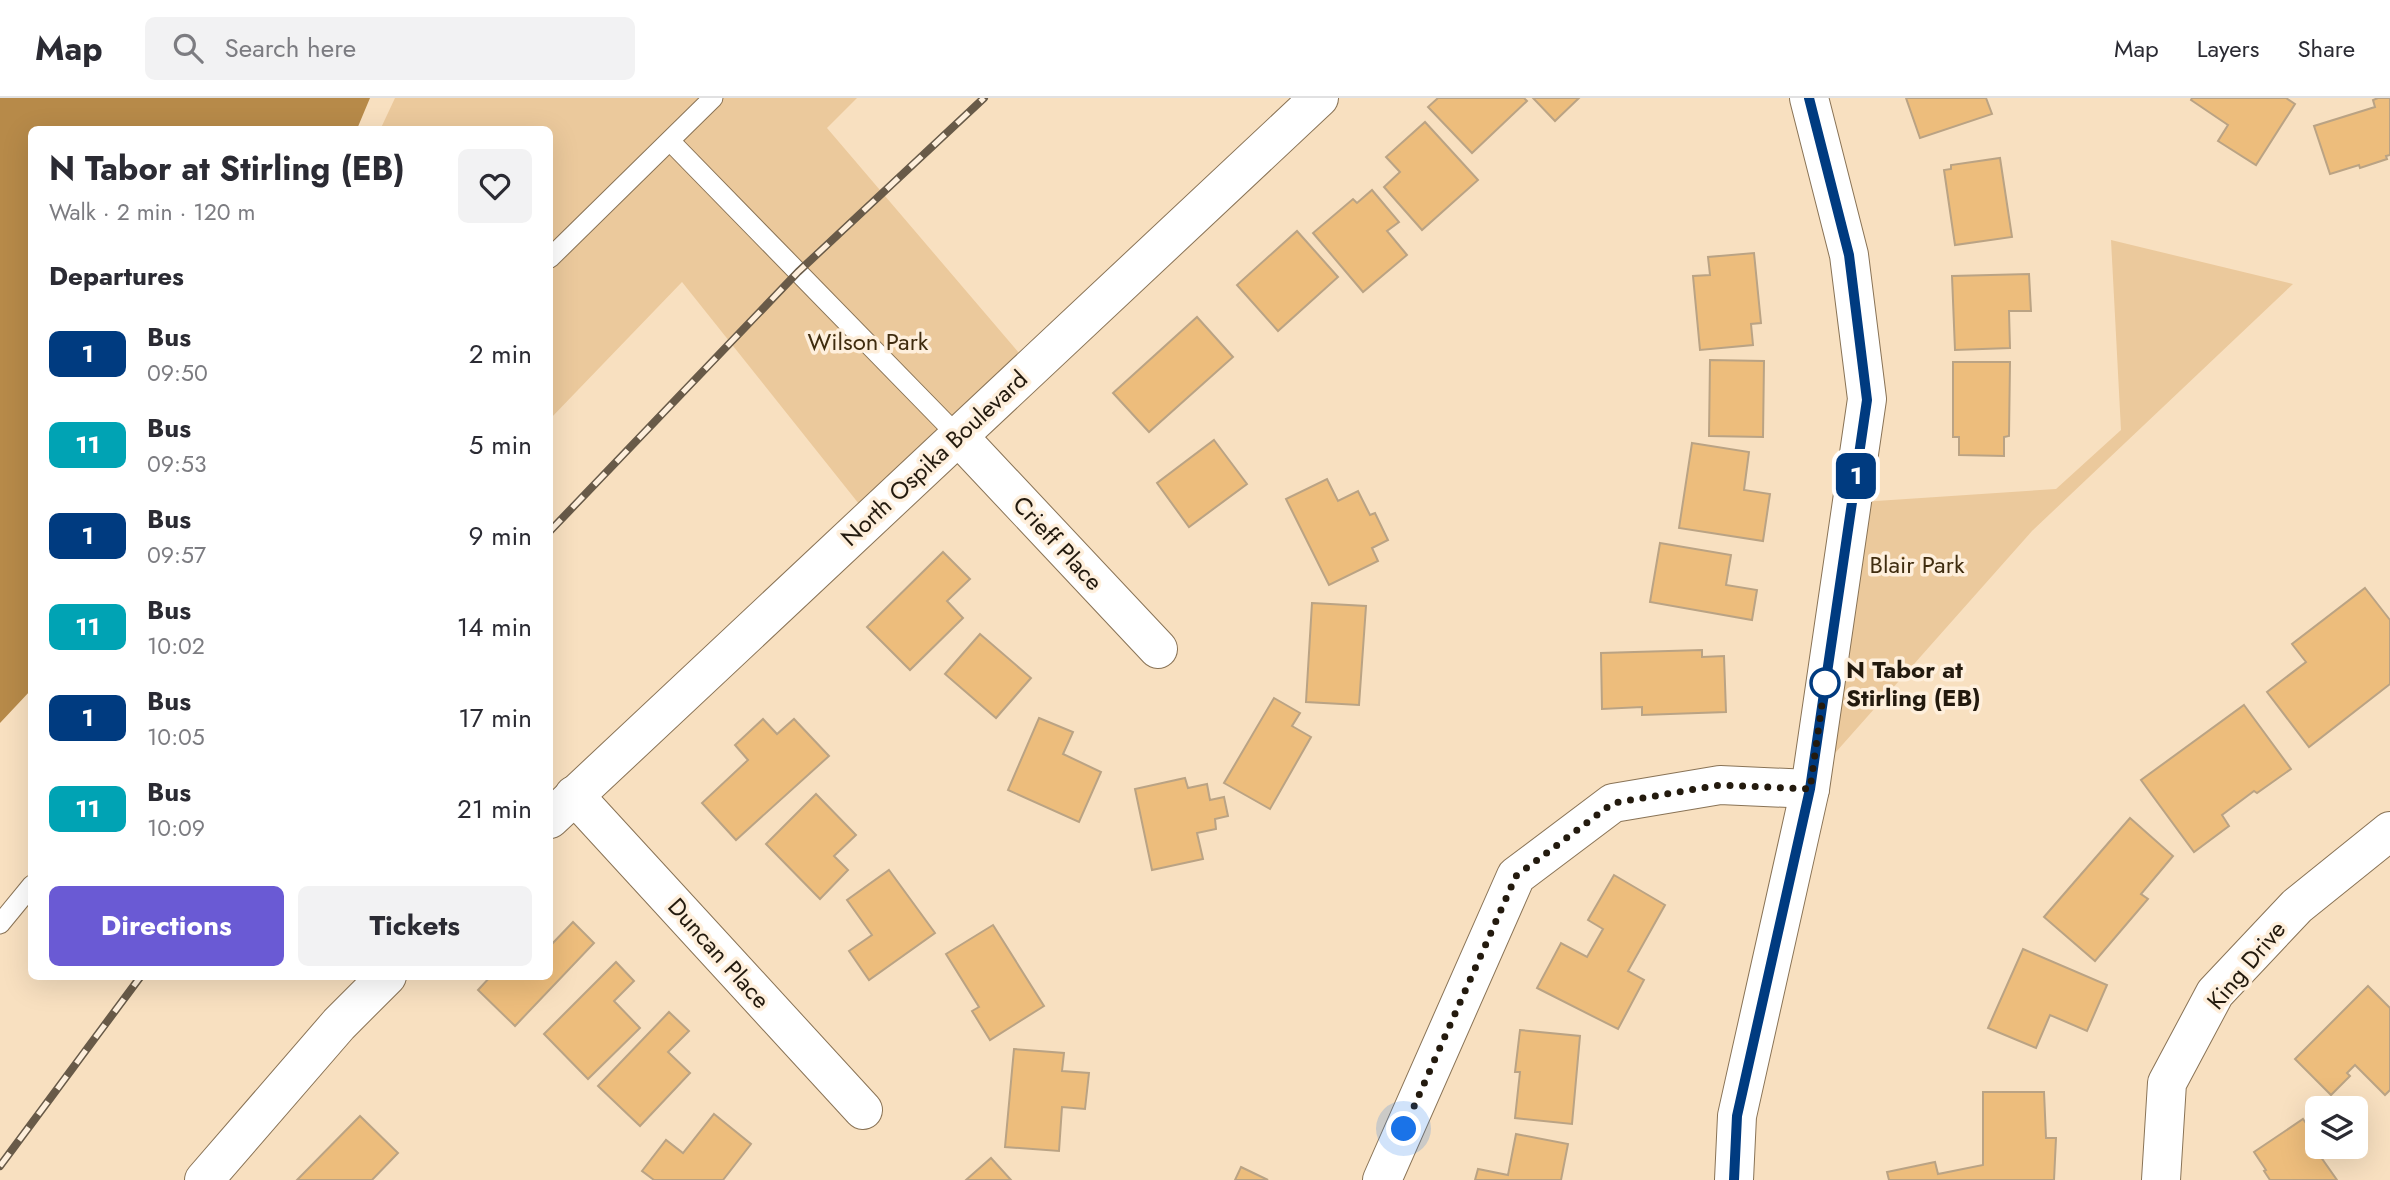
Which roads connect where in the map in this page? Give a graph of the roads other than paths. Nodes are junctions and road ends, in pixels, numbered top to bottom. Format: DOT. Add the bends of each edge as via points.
graph roads {
  1 [pos="713,98"];
  2 [pos="1319,98"];
  3 [pos="1809,98"];
  4 [pos="670,141"];
  5 [pos="553,255"];
  6 [pos="958,436"];
  7 [pos="1158,649"];
  8 [pos="1810,789"];
  9 [pos="562,807"];
  10 [pos="2390,831"];
  11 [pos="28,891"];
  12 [pos="0,924"];
  13 [pos="383,980"];
  14 [pos="863,1110"];
  15 [pos="204,1180"];
  16 [pos="1382,1180"];
  17 [pos="1734,1180"];
  18 [pos="2161,1180"];
  1 -- 4 [label="lane"];
  2 -- 6 [label="street, North Ospika Boulevard"];
  3 -- 8 [label="street" via="1849,255 1867,400"];
  4 -- 5 [label="lane"];
  4 -- 6 [label="lane"];
  6 -- 7 [label="street, Crieff Place"];
  6 -- 9 [label="street, North Ospika Boulevard"];
  8 -- 16 [label="street" via="1720,785 1613,803 1516,876"];
  8 -- 17 [label="street" via="1737,1116"];
  9 -- 14 [label="street, Duncan Place"];
  10 -- 18 [label="street, King Drive" via="2297,906 2215,993 2167,1083"];
  11 -- 12 [label="lane"];
  13 -- 15 [label="street"];
}
